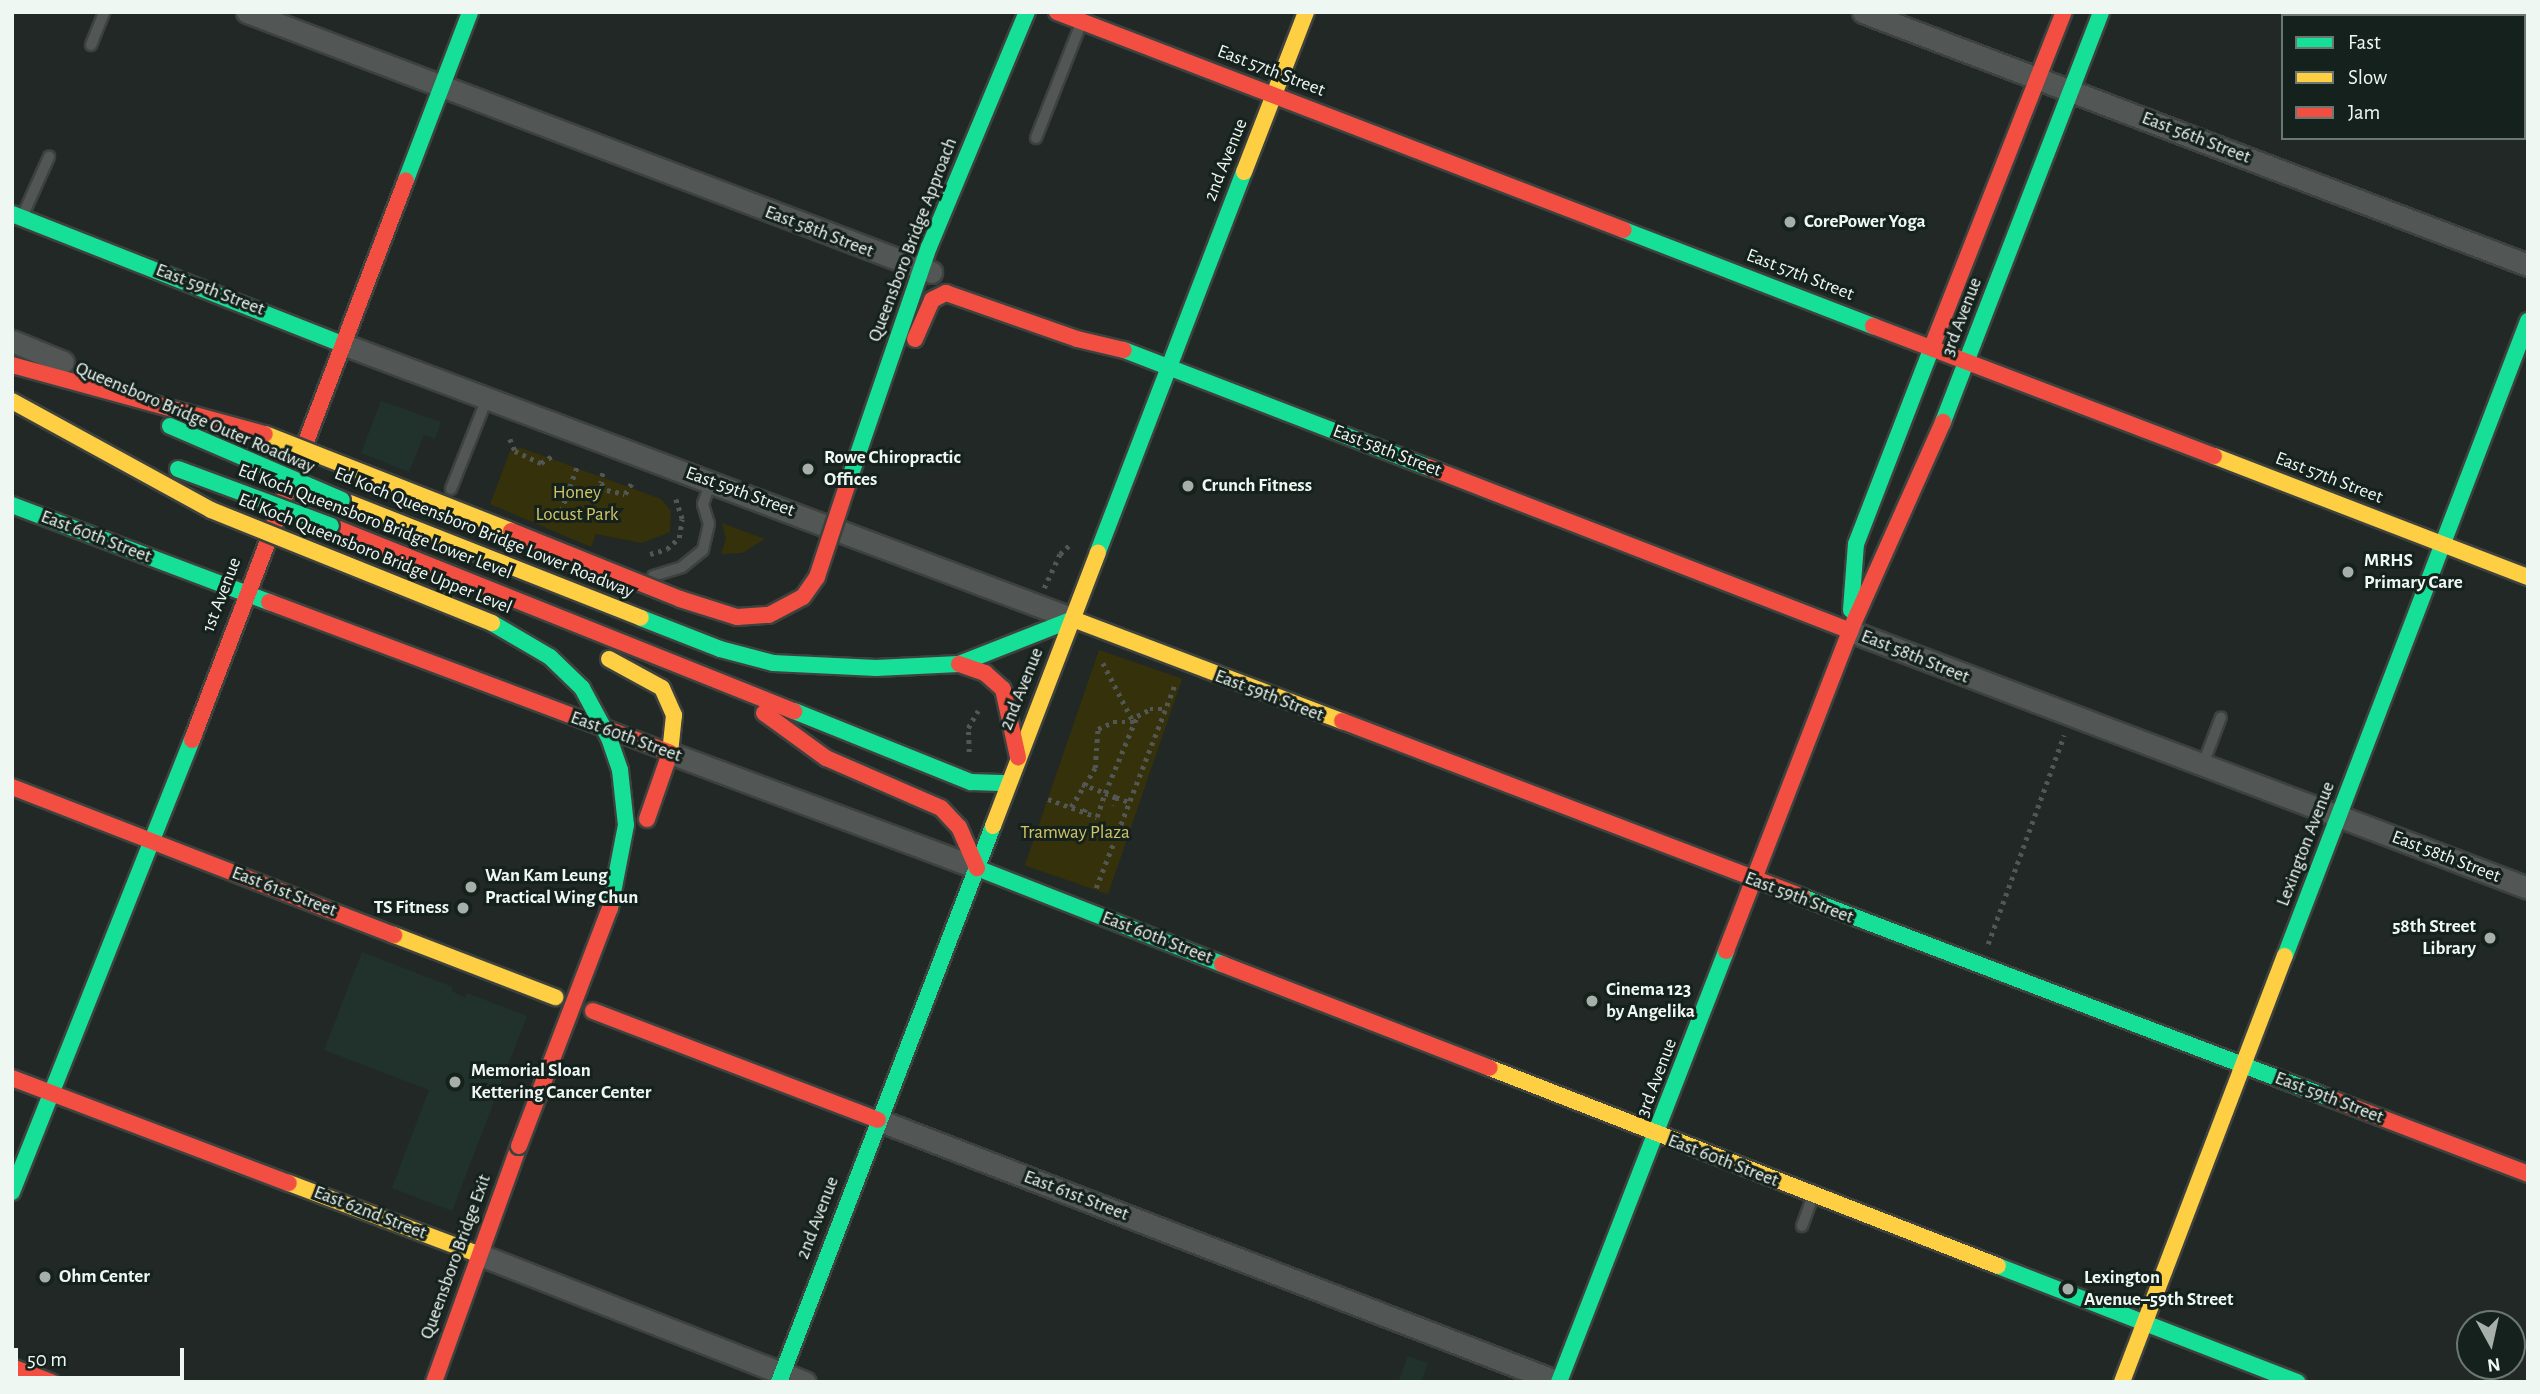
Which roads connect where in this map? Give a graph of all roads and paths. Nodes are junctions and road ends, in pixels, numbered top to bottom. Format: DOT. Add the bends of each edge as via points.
graph roads {
  1 [pos="104,12"];
  2 [pos="247,12"];
  3 [pos="470,12"];
  4 [pos="1027,12"];
  5 [pos="1057,12"];
  6 [pos="1306,12"];
  7 [pos="1863,12"];
  8 [pos="2064,12"];
  9 [pos="2101,12"];
  10 [pos="1082,22"];
  11 [pos="91,45"];
  12 [pos="2035,78"];
  13 [pos="441,87"];
  14 [pos="2070,91"];
  15 [pos="1274,95"];
  16 [pos="1037,138"];
  17 [pos="49,157"];
  18 [pos="17,216"];
  19 [pos="2528,265"];
  20 [pos="921,269"];
  21 [pos="2528,321"];
  22 [pos="12,341"];
  23 [pos="340,343"];
  24 [pos="1930,348"];
  25 [pos="1124,350"];
  26 [pos="12,359"];
  27 [pos="1967,362"];
  28 [pos="12,365"];
  29 [pos="1167,367"];
  30 [pos="12,401"];
  31 [pos="485,401"];
  32 [pos="12,407"];
  33 [pos="12,415"];
  34 [pos="870,416"];
  35 [pos="1942,425"];
  36 [pos="510,439"];
  37 [pos="554,455"];
  38 [pos="579,464"];
  39 [pos="603,472"];
  40 [pos="1881,477"];
  41 [pos="711,481"];
  42 [pos="632,483"];
  43 [pos="451,489"];
  44 [pos="345,491"];
  45 [pos="675,498"];
  46 [pos="12,505"];
  47 [pos="558,520"];
  48 [pos="2443,544"];
  49 [pos="641,555"];
  50 [pos="564,564"];
  51 [pos="2528,576"];
  52 [pos="244,595"];
  53 [pos="1073,619"];
  54 [pos="539,630"];
  55 [pos="1850,631"];
  56 [pos="590,651"];
  57 [pos="1103,663"];
  58 [pos="959,664"];
  59 [pos="722,679"];
  60 [pos="1175,683"];
  61 [pos="986,705"];
  62 [pos="1165,709"];
  63 [pos="2221,717"];
  64 [pos="2071,718"];
  65 [pos="1134,722"];
  66 [pos="670,753"];
  67 [pos="969,753"];
  68 [pos="1018,758"];
  69 [pos="2202,767"];
  70 [pos="1008,783"];
  71 [pos="1083,784"];
  72 [pos="12,787"];
  73 [pos="1105,793"];
  74 [pos="1116,797"];
  75 [pos="1048,799"];
  76 [pos="1129,802"];
  77 [pos="1087,805"];
  78 [pos="1113,806"];
  79 [pos="1071,807"];
  80 [pos="1084,812"];
  81 [pos="2338,817"];
  82 [pos="647,819"];
  83 [pos="153,841"];
  84 [pos="977,868"];
  85 [pos="1755,881"];
  86 [pos="2528,888"];
  87 [pos="1096,889"];
  88 [pos="1980,966"];
  89 [pos="555,997"];
  90 [pos="593,1012"];
  91 [pos="2243,1066"];
  92 [pos="12,1078"];
  93 [pos="51,1093"];
  94 [pos="878,1120"];
  95 [pos="1658,1135"];
  96 [pos="519,1146"];
  97 [pos="2528,1174"];
  98 [pos="12,1192"];
  99 [pos="1813,1196"];
  100 [pos="1802,1226"];
  101 [pos="478,1254"];
  102 [pos="2144,1325"];
  103 [pos="12,1367"];
  104 [pos="780,1377"];
  105 [pos="51,1382"];
  106 [pos="434,1382"];
  107 [pos="804,1382"];
  108 [pos="1558,1382"];
  109 [pos="2122,1382"];
  110 [pos="2297,1382"];
  1 -- 11 [label="lane"];
  2 -- 13 [label="street, East 58th Street"];
  3 -- 13 [label="main road, 1st Avenue"];
  4 -- 20 [label="main road, Queensboro Bridge Approach"];
  5 -- 10 [label="main road, East 57th Street"];
  6 -- 15 [label="main road, 2nd Avenue"];
  7 -- 12 [label="street, East 56th Street"];
  8 -- 12 [label="main road, 3rd Avenue"];
  9 -- 14 [label="main road, 3rd Avenue"];
  10 -- 15 [label="main road, East 57th Street"];
  10 -- 16 [label="lane"];
  12 -- 14 [label="street, East 56th Street"];
  12 -- 24 [label="main road, 3rd Avenue"];
  13 -- 20 [label="street, East 58th Street"];
  13 -- 23 [label="main road, 1st Avenue"];
  14 -- 19 [label="street, East 56th Street"];
  14 -- 27 [label="main road, 3rd Avenue"];
  15 -- 24 [label="main road, East 57th Street"];
  15 -- 29 [label="main road, 2nd Avenue"];
  17 -- 18 [label="lane"];
  18 -- 23 [label="main road, East 59th Street"];
  20 -- 25 [label="street, East 58th Street" via="1067,323"];
  20 -- 34 [label="main road, Queensboro Bridge Approach"];
  21 -- 48 [label="main road, Lexington Avenue"];
  22 -- 44 [label="street, Queensboro Bridge Outer Roadway, bridge"];
  23 -- 31 [label="street, East 59th Street"];
  23 -- 52 [label="main road, 1st Avenue"];
  24 -- 27 [label="main road, East 57th Street"];
  24 -- 40 [label="main road, 3rd Avenue"];
  25 -- 29 [label="main road, East 58th Street"];
  25 -- 34 [label="main road" via="941,293 929,305"];
  26 -- 44 [label="main road, Ed Koch Queensboro Bridge Lower Roadway, bridge"];
  27 -- 35 [label="main road, 3rd Avenue"];
  27 -- 48 [label="main road, East 57th Street"];
  28 -- 34 [label="main road, Queensboro Bridge Approach, bridge" via="261,432 680,599 737,617 769,615 803,597 817,577"];
  29 -- 53 [label="main road, 2nd Avenue"];
  29 -- 55 [label="main road, East 58th Street"];
  30 -- 96 [label="main road, Ed Koch Queensboro Bridge Upper Level, bridge" via="211,510 498,626 551,657 582,688 620,770 626,825 622,859 609,910"];
  31 -- 41 [label="street, East 59th Street"];
  31 -- 43 [label="lane"];
  32 -- 59 [label="main road, Ed Koch Queensboro Bridge Lower Level, bridge"];
  33 -- 54 [label="main road, bridge"];
  35 -- 40 [label="main road"];
  35 -- 55 [label="main road, 3rd Avenue"];
  36 -- 37 [label="path" via="515,451 541,463"];
  38 -- 47 [label="path"];
  39 -- 42 [label="path" via="601,483 607,490 625,494"];
  40 -- 55 [label="main road, 3rd Avenue" via="1856,544"];
  41 -- 50 [label="lane, Queensboro Bridge Outer Roadway" via="703,504 709,524 707,542 690,562 659,575 626,577"];
  41 -- 53 [label="street, East 59th Street"];
  44 -- 50 [label="street, Queensboro Bridge Outer Roadway"];
  44 -- 58 [label="main road, Ed Koch Queensboro Bridge Lower Roadway" via="737,654 810,666"];
  45 -- 49 [label="path" via="682,519 679,538 667,549"];
  46 -- 52 [label="main road, East 60th Street"];
  48 -- 51 [label="main road, East 57th Street"];
  48 -- 81 [label="main road, Lexington Avenue"];
  52 -- 66 [label="main road, East 60th Street"];
  52 -- 83 [label="main road, 1st Avenue"];
  53 -- 58 [label="main road"];
  53 -- 68 [label="main road, 2nd Avenue"];
  53 -- 85 [label="main road, East 59th Street"];
  55 -- 64 [label="street, East 58th Street"];
  55 -- 85 [label="main road, 3rd Avenue"];
  56 -- 66 [label="main road" via="641,673 662,688 674,715"];
  57 -- 65 [label="path"];
  58 -- 68 [label="main road" via="985,673 1003,689"];
  59 -- 70 [label="main road, Ed Koch Queensboro Bridge Lower Level" via="971,782"];
  59 -- 84 [label="main road" via="806,747 941,808 959,827"];
  60 -- 62 [label="path"];
  61 -- 67 [label="path, 2nd Avenue" via="971,721"];
  62 -- 65 [label="path" via="1144,710"];
  62 -- 76 [label="path"];
  63 -- 69 [label="lane"];
  64 -- 69 [label="street, East 58th Street"];
  64 -- 88 [label="path"];
  65 -- 71 [label="path" via="1113,722 1098,729 1095,768"];
  65 -- 73 [label="path"];
  66 -- 82 [label="main road"];
  66 -- 84 [label="street, East 60th Street"];
  68 -- 70 [label="main road, 2nd Avenue"];
  69 -- 81 [label="street, East 58th Street"];
  70 -- 84 [label="main road, 2nd Avenue"];
  71 -- 73 [label="path"];
  71 -- 79 [label="path"];
  72 -- 83 [label="main road, East 61st Street"];
  73 -- 74 [label="path"];
  73 -- 80 [label="path" via="1097,817"];
  74 -- 76 [label="path"];
  74 -- 78 [label="path"];
  75 -- 79 [label="path"];
  76 -- 87 [label="path"];
  77 -- 80 [label="path"];
  79 -- 80 [label="path"];
  81 -- 86 [label="street, East 58th Street"];
  81 -- 91 [label="main road, Lexington Avenue"];
  83 -- 89 [label="main road, East 61st Street"];
  83 -- 93 [label="main road, 1st Avenue"];
  84 -- 94 [label="main road, 2nd Avenue"];
  84 -- 95 [label="main road, East 60th Street"];
  85 -- 88 [label="main road, East 59th Street"];
  85 -- 95 [label="main road, 3rd Avenue"];
  88 -- 91 [label="main road, East 59th Street"];
  90 -- 94 [label="main road, East 61st Street"];
  91 -- 97 [label="main road, East 59th Street"];
  91 -- 102 [label="main road, Lexington Avenue"];
  92 -- 93 [label="main road, East 62nd Street"];
  93 -- 98 [label="main road, 1st Avenue"];
  93 -- 101 [label="main road, East 62nd Street"];
  94 -- 104 [label="main road, 2nd Avenue"];
  94 -- 108 [label="street, East 61st Street"];
  95 -- 99 [label="main road, East 60th Street"];
  95 -- 108 [label="main road, 3rd Avenue"];
  96 -- 101 [label="main road, Queensboro Bridge Exit"];
  99 -- 100 [label="lane"];
  99 -- 102 [label="main road, East 60th Street"];
  101 -- 104 [label="street, East 62nd Street"];
  101 -- 106 [label="main road, Queensboro Bridge Exit"];
  102 -- 109 [label="main road, Lexington Avenue"];
  102 -- 110 [label="main road, East 60th Street"];
  103 -- 105 [label="main road"];
  104 -- 107 [label="street, East 62nd Street"];
}
